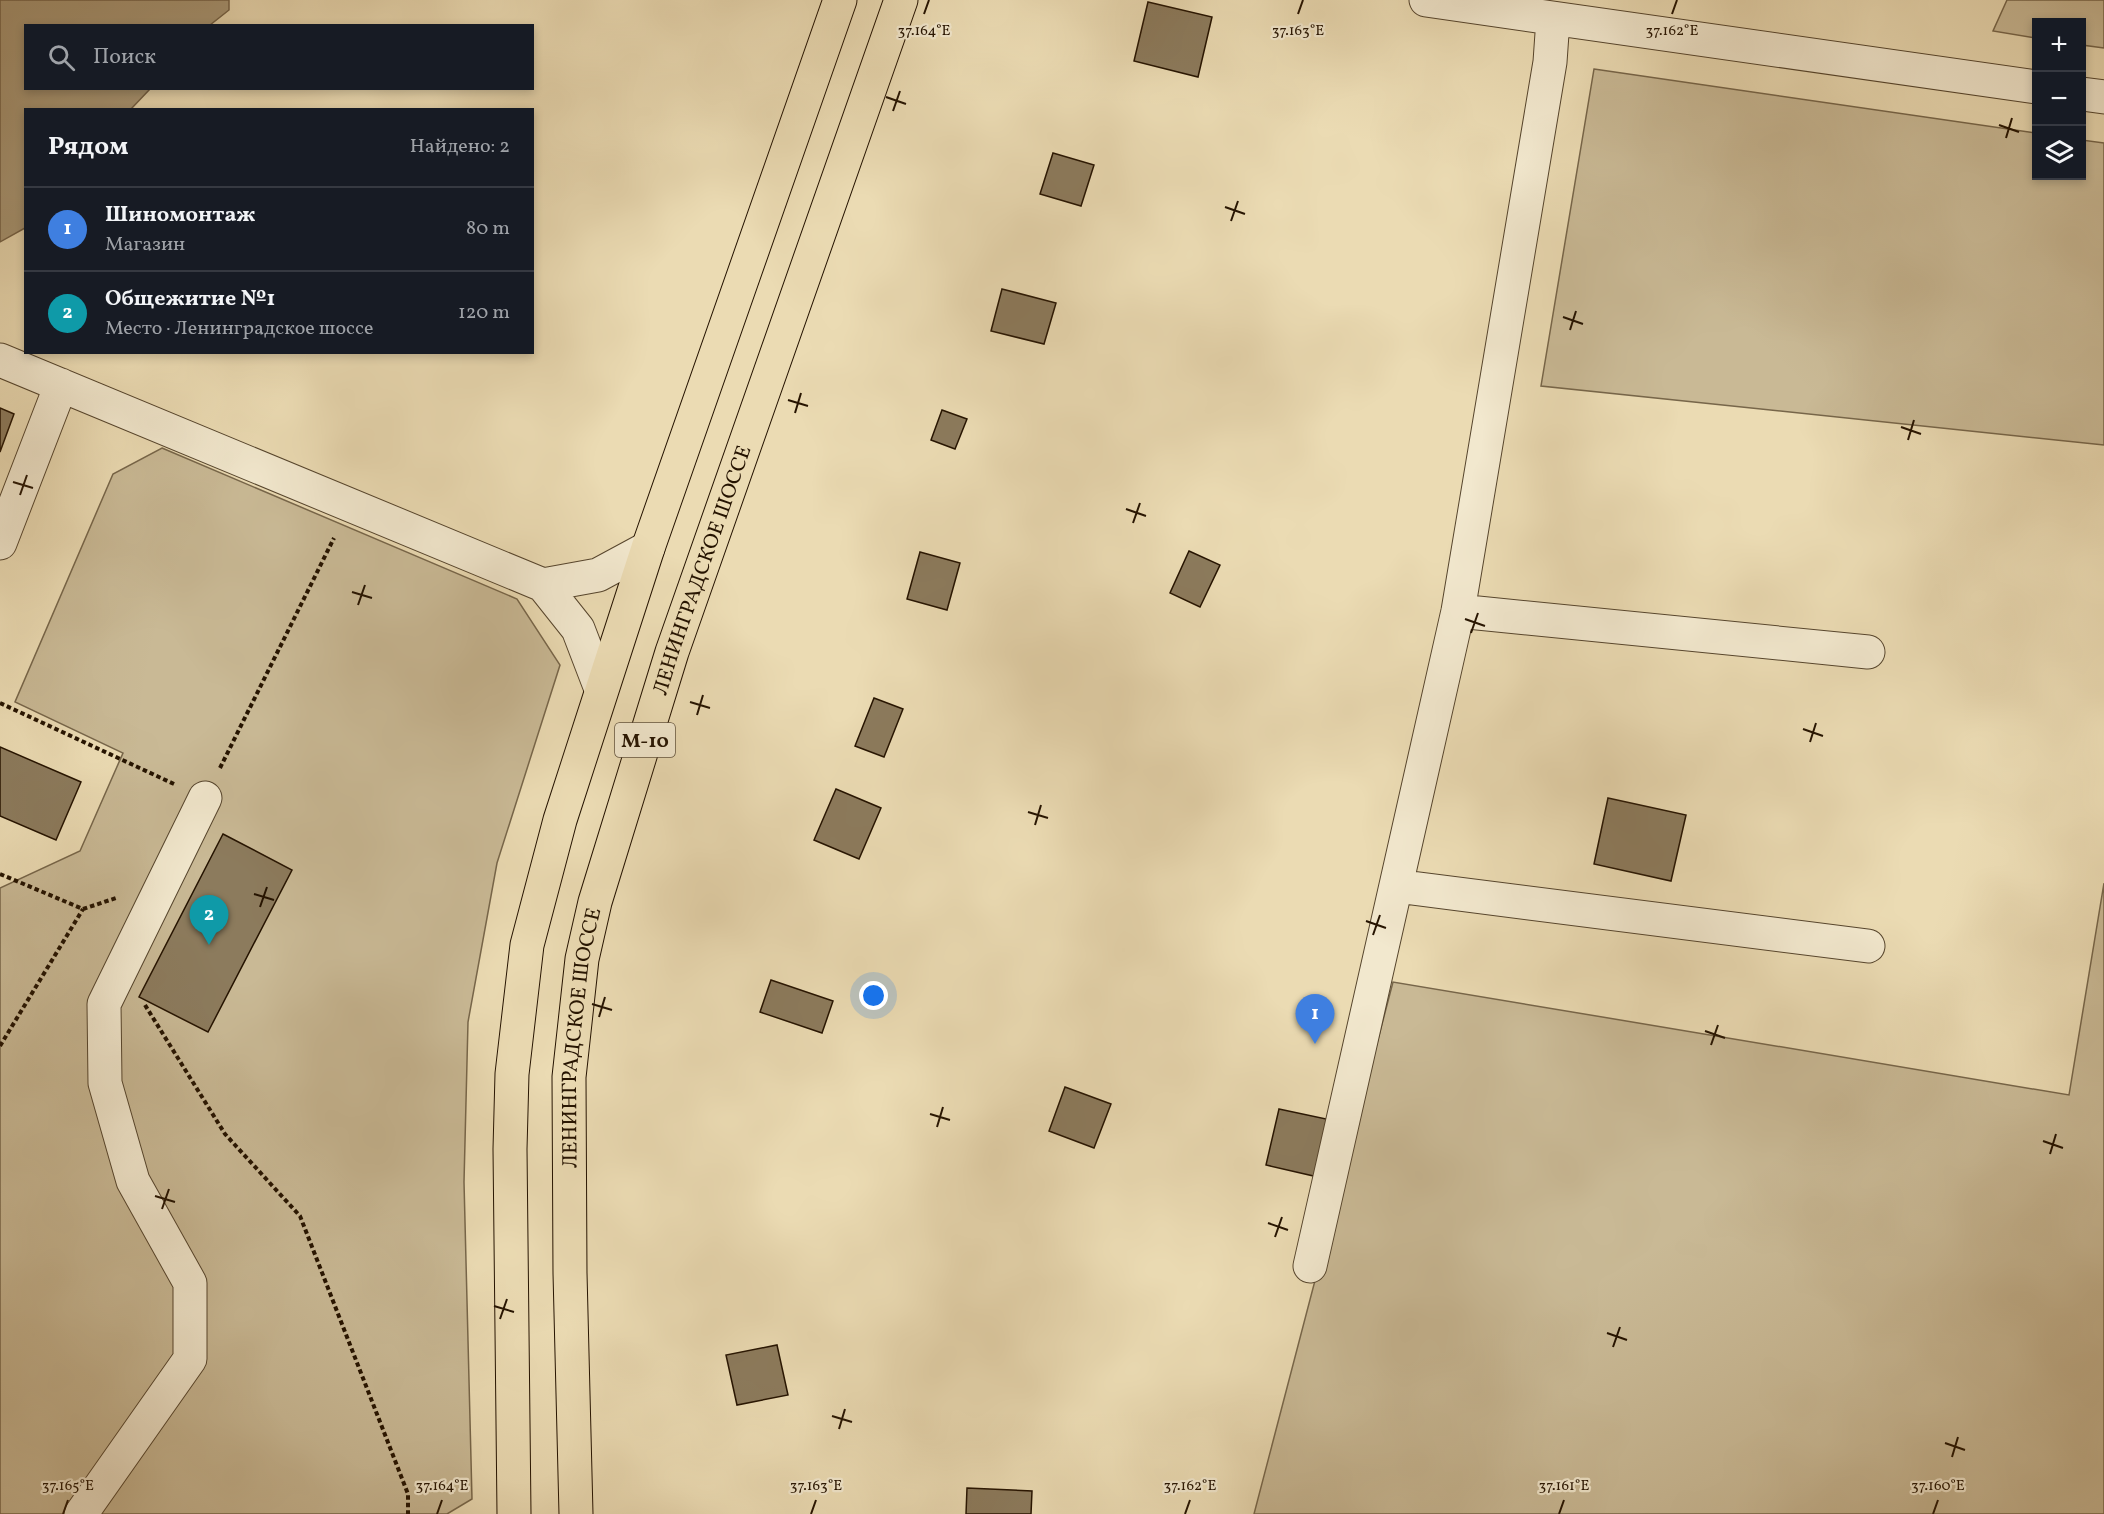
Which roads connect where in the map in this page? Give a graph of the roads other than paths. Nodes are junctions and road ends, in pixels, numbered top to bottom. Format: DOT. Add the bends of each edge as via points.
graph roads {
  1 [pos="840,0"];
  2 [pos="901,0"];
  3 [pos="1426,0"];
  4 [pos="1553,19"];
  5 [pos="2032,86"];
  6 [pos="2086,94"];
  7 [pos="2104,97"];
  8 [pos="0,360"];
  9 [pos="61,385"];
  10 [pos="0,543"];
  11 [pos="648,548"];
  12 [pos="543,585"];
  13 [pos="1458,611"];
  14 [pos="1868,652"];
  15 [pos="601,689"];
  16 [pos="205,798"];
  17 [pos="1396,886"];
  18 [pos="1868,946"];
  19 [pos="1310,1266"];
  20 [pos="81,1514"];
  21 [pos="514,1514"];
  22 [pos="576,1514"];
  1 -- 11 [label="highway, М-10"];
  2 -- 22 [label="highway, ЛЕНИНГРАДСКОЕ ШОССЕ / М-10" via="672,652 607,860 582,959 569,1077"];
  3 -- 4 [label="street"];
  4 -- 5 [label="street"];
  4 -- 13 [label="street" via="1550,62"];
  6 -- 7 [label="street"];
  8 -- 9 [label="street"];
  9 -- 10 [label="street"];
  9 -- 12 [label="street"];
  11 -- 12 [label="street" via="598,575"];
  11 -- 15 [label="highway, М-10"];
  12 -- 15 [label="street" via="578,629"];
  13 -- 14 [label="street"];
  13 -- 17 [label="street"];
  15 -- 21 [label="highway, М-10" via="542,882 527,945 518,1010 510,1149"];
  16 -- 20 [label="street" via="104,1004 105,1083 133,1181 190,1283 190,1359"];
  17 -- 18 [label="street"];
  17 -- 19 [label="street"];
}
